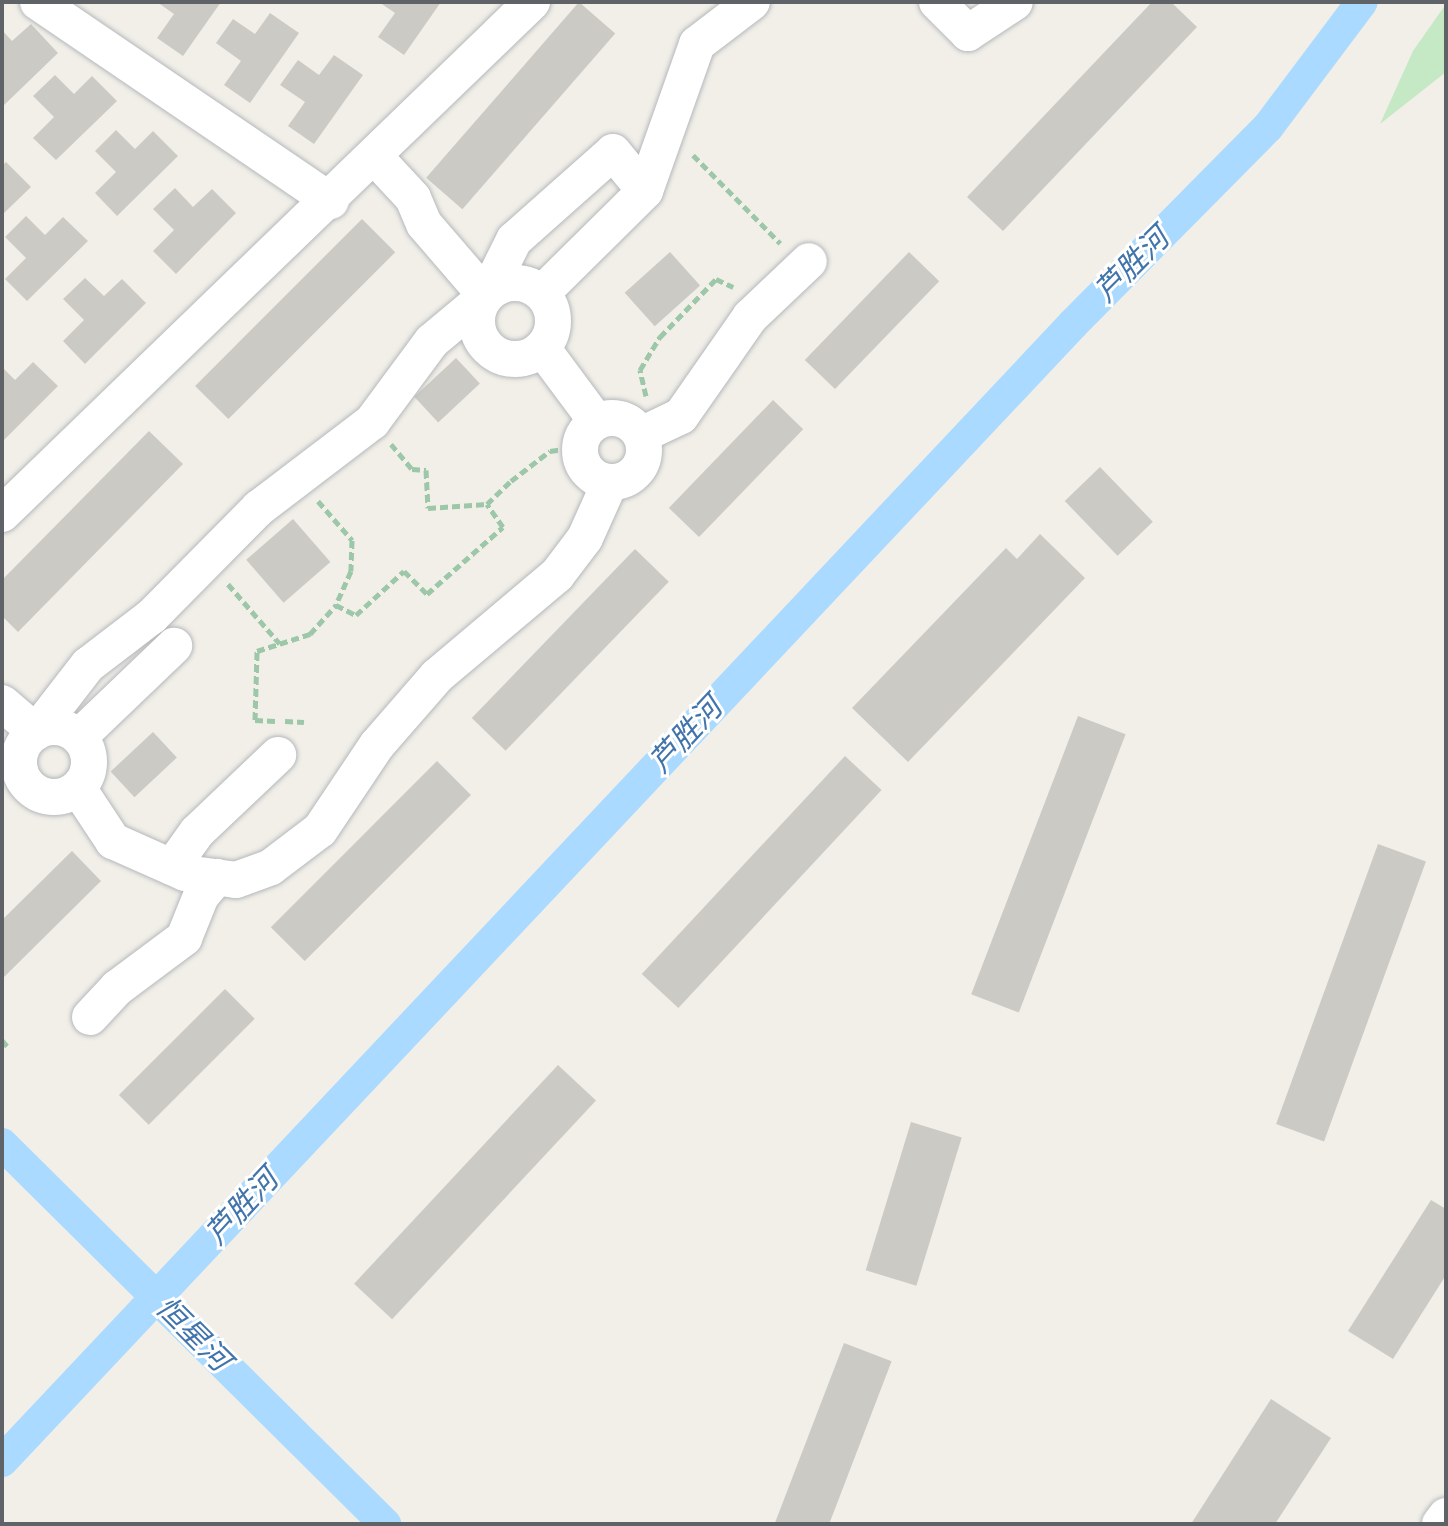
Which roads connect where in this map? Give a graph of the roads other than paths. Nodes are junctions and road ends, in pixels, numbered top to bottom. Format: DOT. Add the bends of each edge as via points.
graph roads {
  1 [pos="38,2"];
  2 [pos="532,2"];
  3 [pos="752,2"];
  4 [pos="937,2"];
  5 [pos="1015,2"];
  6 [pos="368,164"];
  7 [pos="645,191"];
  8 [pos="331,201"];
  9 [pos="809,261"];
  10 [pos="542,293"];
  11 [pos="486,296"];
  12 [pos="542,348"];
  13 [pos="609,430"];
  14 [pos="610,482"];
  15 [pos="2,514"];
  16 [pos="174,646"];
  17 [pos="2,703"];
  18 [pos="36,732"];
  19 [pos="79,737"];
  20 [pos="278,755"];
  21 [pos="78,788"];
  22 [pos="172,867"];
  23 [pos="217,877"];
  24 [pos="90,1017"];
  25 [pos="1446,1516"];
  26 [pos="1440,1524"];
  1 -- 8 [label="street"];
  2 -- 6 [label="street"];
  3 -- 7 [label="street" via="697,44"];
  4 -- 5 [label="street" via="968,33"];
  6 -- 8 [label="street"];
  6 -- 11 [label="street" via="413,198 424,224"];
  7 -- 10 [label="street"];
  7 -- 11 [label="street" via="613,152 514,240"];
  8 -- 15 [label="street"];
  9 -- 13 [label="street" via="750,317 681,416"];
  10 -- 11 [label="street" via="532,286 508,284"];
  10 -- 12 [label="street" via="553,315"];
  11 -- 12 [label="street" via="479,333 494,353 519,359"];
  11 -- 18 [label="street" via="432,341 372,422 259,508 152,616 88,665"];
  12 -- 13 [label="street"];
  13 -- 14 [label="street" via="591,474"];
  13 -- 14 [label="street" via="644,457 639,467"];
  14 -- 23 [label="street" via="585,538 557,575 437,676 377,745 320,830 271,867 236,880"];
  16 -- 19 [label="street"];
  17 -- 18 [label="street"];
  18 -- 19 [label="street" via="58,727"];
  18 -- 21 [label="street" via="21,750 26,784 57,798"];
  19 -- 21 [label="street" via="90,757"];
  20 -- 22 [label="street" via="197,832"];
  21 -- 22 [label="street" via="113,841"];
  22 -- 23 [label="street"];
  23 -- 24 [label="street" via="201,896 184,938 117,988"];
  25 -- 26 [label="street"];
}
